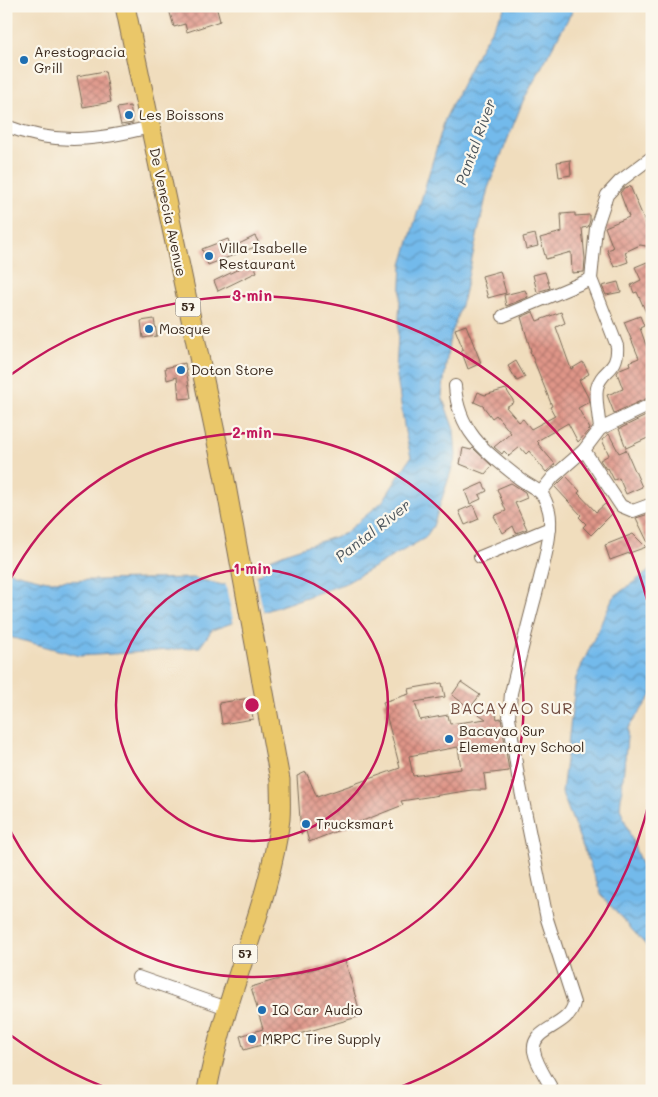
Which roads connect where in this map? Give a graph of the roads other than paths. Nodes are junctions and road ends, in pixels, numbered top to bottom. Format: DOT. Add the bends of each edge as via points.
graph roads {
  1 [pos="125,6"];
  2 [pos="6,126"];
  3 [pos="150,127"];
  4 [pos="652,157"];
  5 [pos="591,279"];
  6 [pos="503,316"];
  7 [pos="455,386"];
  8 [pos="652,404"];
  9 [pos="600,429"];
  10 [pos="584,450"];
  11 [pos="541,492"];
  12 [pos="652,504"];
  13 [pos="550,528"];
  14 [pos="480,557"];
  15 [pos="138,977"];
  16 [pos="227,1008"];
  17 [pos="207,1091"];
  18 [pos="553,1091"];
  1 -- 3 [label="highway, De Venecia Avenue / 57"];
  2 -- 3 [label="street" via="34,135 68,139 113,136"];
  3 -- 16 [label="highway, De Venecia Avenue / 57" via="224,475 280,780 280,817 271,865"];
  4 -- 5 [label="street" via="607,195 596,228"];
  5 -- 6 [label="street"];
  5 -- 9 [label="street" via="617,346 616,363 599,382 596,391"];
  7 -- 11 [label="street" via="456,402 470,434 522,480"];
  8 -- 9 [label="street"];
  9 -- 10 [label="street"];
  10 -- 11 [label="street" via="552,477"];
  10 -- 12 [label="street" via="621,506 633,511"];
  11 -- 13 [label="street" via="550,512"];
  13 -- 14 [label="street"];
  13 -- 18 [label="street" via="510,694 509,717 547,919 574,1003 569,1016 539,1036 534,1044 535,1054"];
  15 -- 16 [label="street"];
  16 -- 17 [label="highway, De Venecia Avenue / 57"];
}
